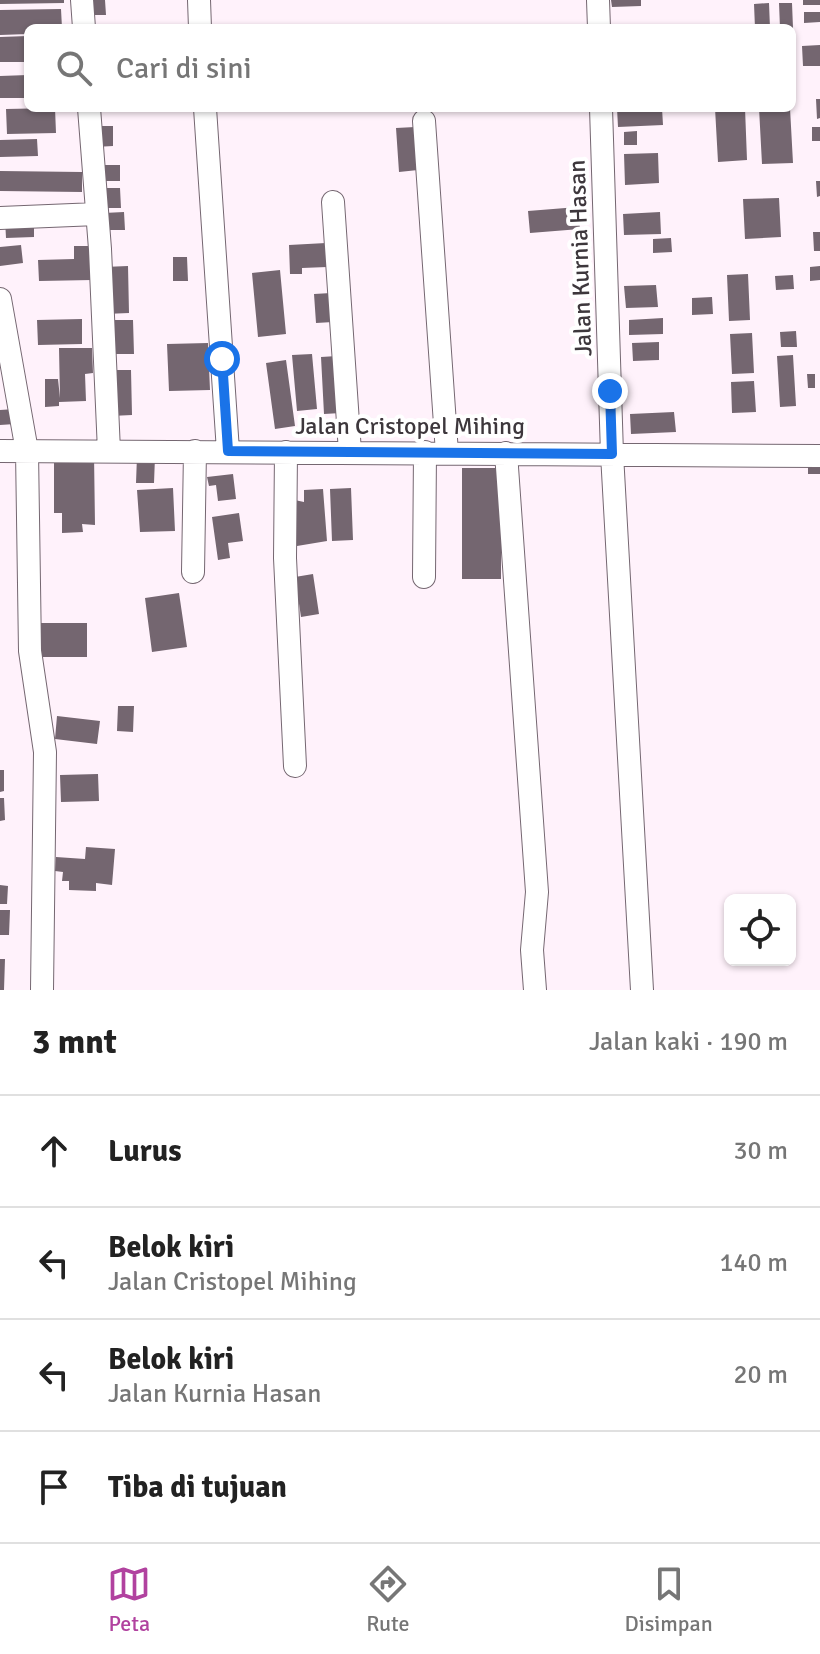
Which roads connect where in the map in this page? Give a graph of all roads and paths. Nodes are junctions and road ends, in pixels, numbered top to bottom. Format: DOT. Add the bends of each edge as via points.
graph roads {
  1 [pos="82,0"];
  2 [pos="199,0"];
  3 [pos="598,0"];
  4 [pos="84,24"];
  5 [pos="200,24"];
  6 [pos="599,24"];
  7 [pos="89,112"];
  8 [pos="205,112"];
  9 [pos="601,112"];
  10 [pos="424,121"];
  11 [pos="333,202"];
  12 [pos="97,214"];
  13 [pos="0,218"];
  14 [pos="0,299"];
  15 [pos="0,451"];
  16 [pos="27,451"];
  17 [pos="109,451"];
  18 [pos="195,451"];
  19 [pos="228,451"];
  20 [pos="286,452"];
  21 [pos="350,452"];
  22 [pos="436,452"];
  23 [pos="506,453"];
  24 [pos="612,454"];
  25 [pos="820,456"];
  26 [pos="193,572"];
  27 [pos="424,577"];
  28 [pos="295,766"];
  29 [pos="42,990"];
  30 [pos="535,990"];
  31 [pos="642,990"];
  1 -- 4 [label="street"];
  2 -- 5 [label="street"];
  3 -- 6 [label="street"];
  7 -- 12 [label="street"];
  8 -- 19 [label="street"];
  9 -- 24 [label="street, Jalan Kurnia Hasan"];
  10 -- 22 [label="street"];
  11 -- 21 [label="street"];
  12 -- 13 [label="street"];
  12 -- 17 [label="street"];
  14 -- 16 [label="street"];
  15 -- 16 [label="street, Jalan Cristopel Mihing"];
  16 -- 17 [label="street, Jalan Cristopel Mihing"];
  16 -- 29 [label="street" via="30,651 45,752"];
  17 -- 18 [label="street, Jalan Cristopel Mihing"];
  18 -- 19 [label="street, Jalan Cristopel Mihing"];
  18 -- 26 [label="street"];
  19 -- 20 [label="street, Jalan Cristopel Mihing"];
  20 -- 21 [label="street, Jalan Cristopel Mihing"];
  20 -- 28 [label="street" via="285,558"];
  21 -- 22 [label="street, Jalan Cristopel Mihing"];
  22 -- 23 [label="street, Jalan Cristopel Mihing"];
  22 -- 27 [label="street"];
  23 -- 24 [label="street, Jalan Cristopel Mihing"];
  23 -- 30 [label="street" via="537,892"];
  24 -- 25 [label="street, Jalan Cristopel Mihing"];
  24 -- 31 [label="street, Jalan Kurnia Hasan"];
}
